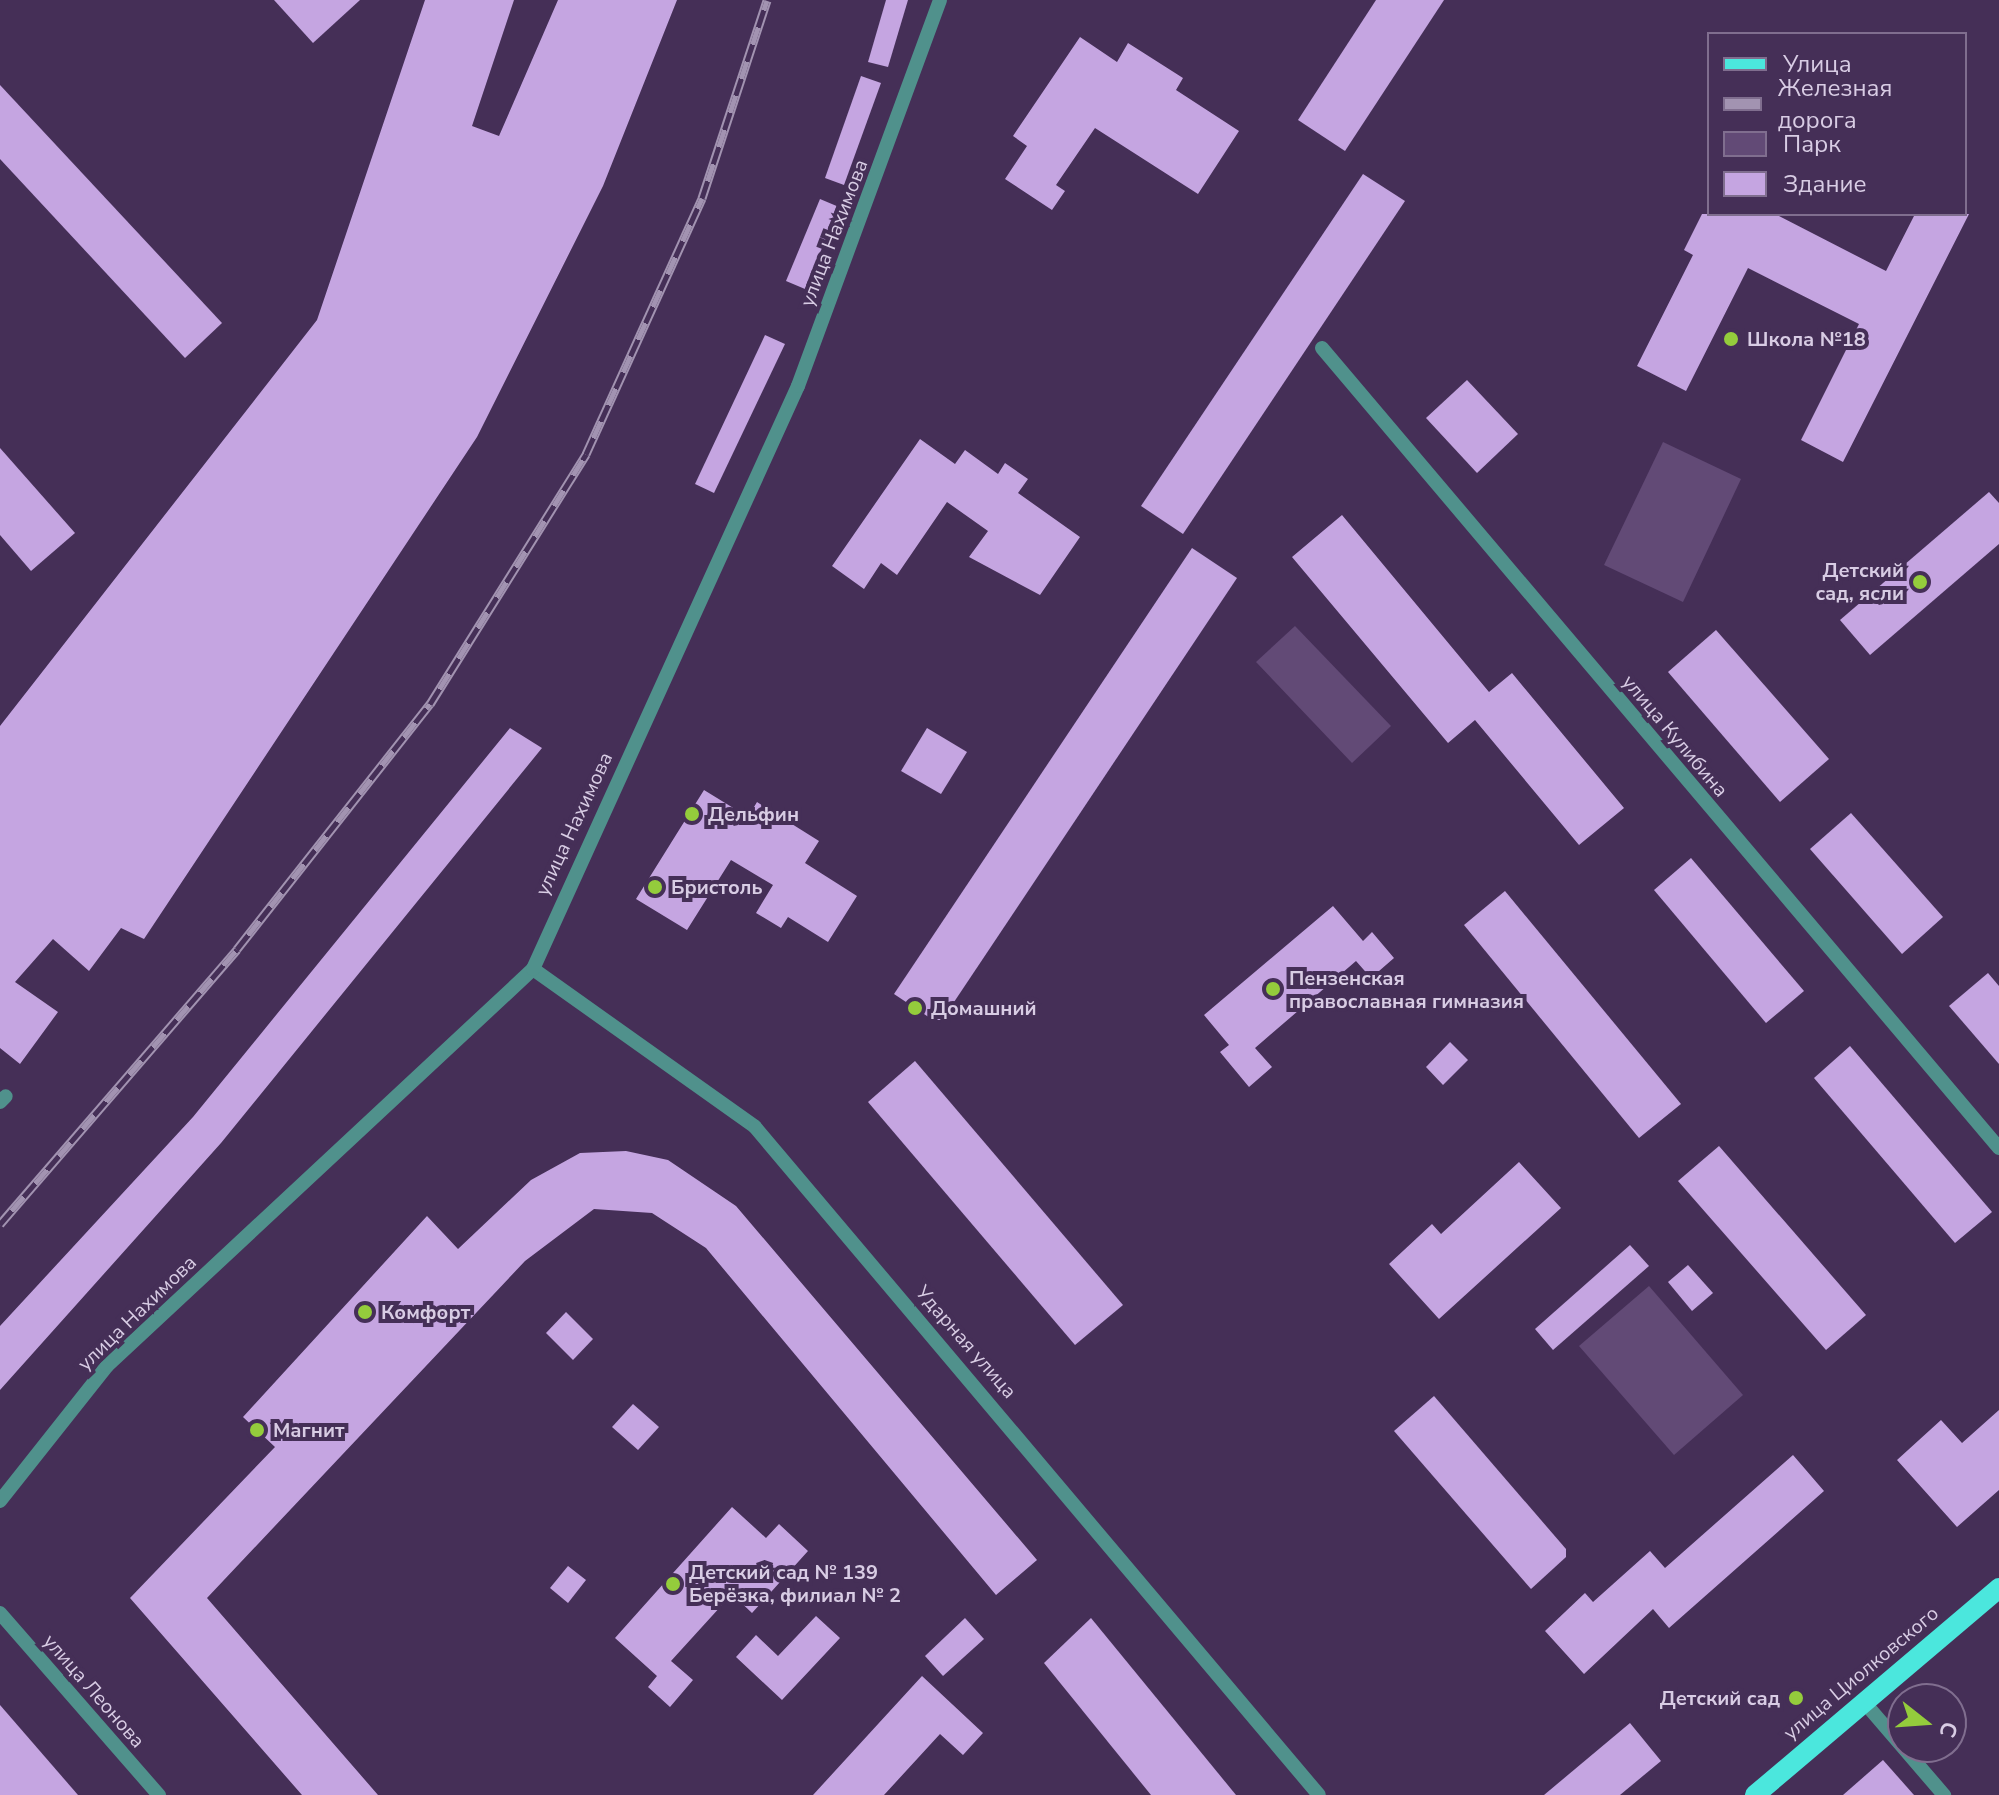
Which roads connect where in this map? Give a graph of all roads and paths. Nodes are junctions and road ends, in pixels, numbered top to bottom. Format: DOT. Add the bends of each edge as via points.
graph roads {
  1 [pos="940,0"];
  2 [pos="1322,348"];
  3 [pos="533,969"];
  4 [pos="1999,1148"];
  5 [pos="0,1501"];
  6 [pos="1999,1588"];
  7 [pos="0,1613"];
  8 [pos="1864,1702"];
  9 [pos="159,1795"];
  10 [pos="1319,1795"];
  11 [pos="1755,1795"];
  12 [pos="1944,1795"];
  1 -- 3 [label="street, улица Нахимова" via="798,386"];
  2 -- 4 [label="street, улица Кулибина"];
  3 -- 5 [label="street, улица Нахимова" via="107,1366"];
  3 -- 10 [label="street, Ударная улица" via="755,1127"];
  6 -- 8 [label="main road, улица Циолковского"];
  7 -- 9 [label="street, улица Леонова"];
  8 -- 11 [label="main road, улица Циолковского"];
  8 -- 12 [label="street"];
}
